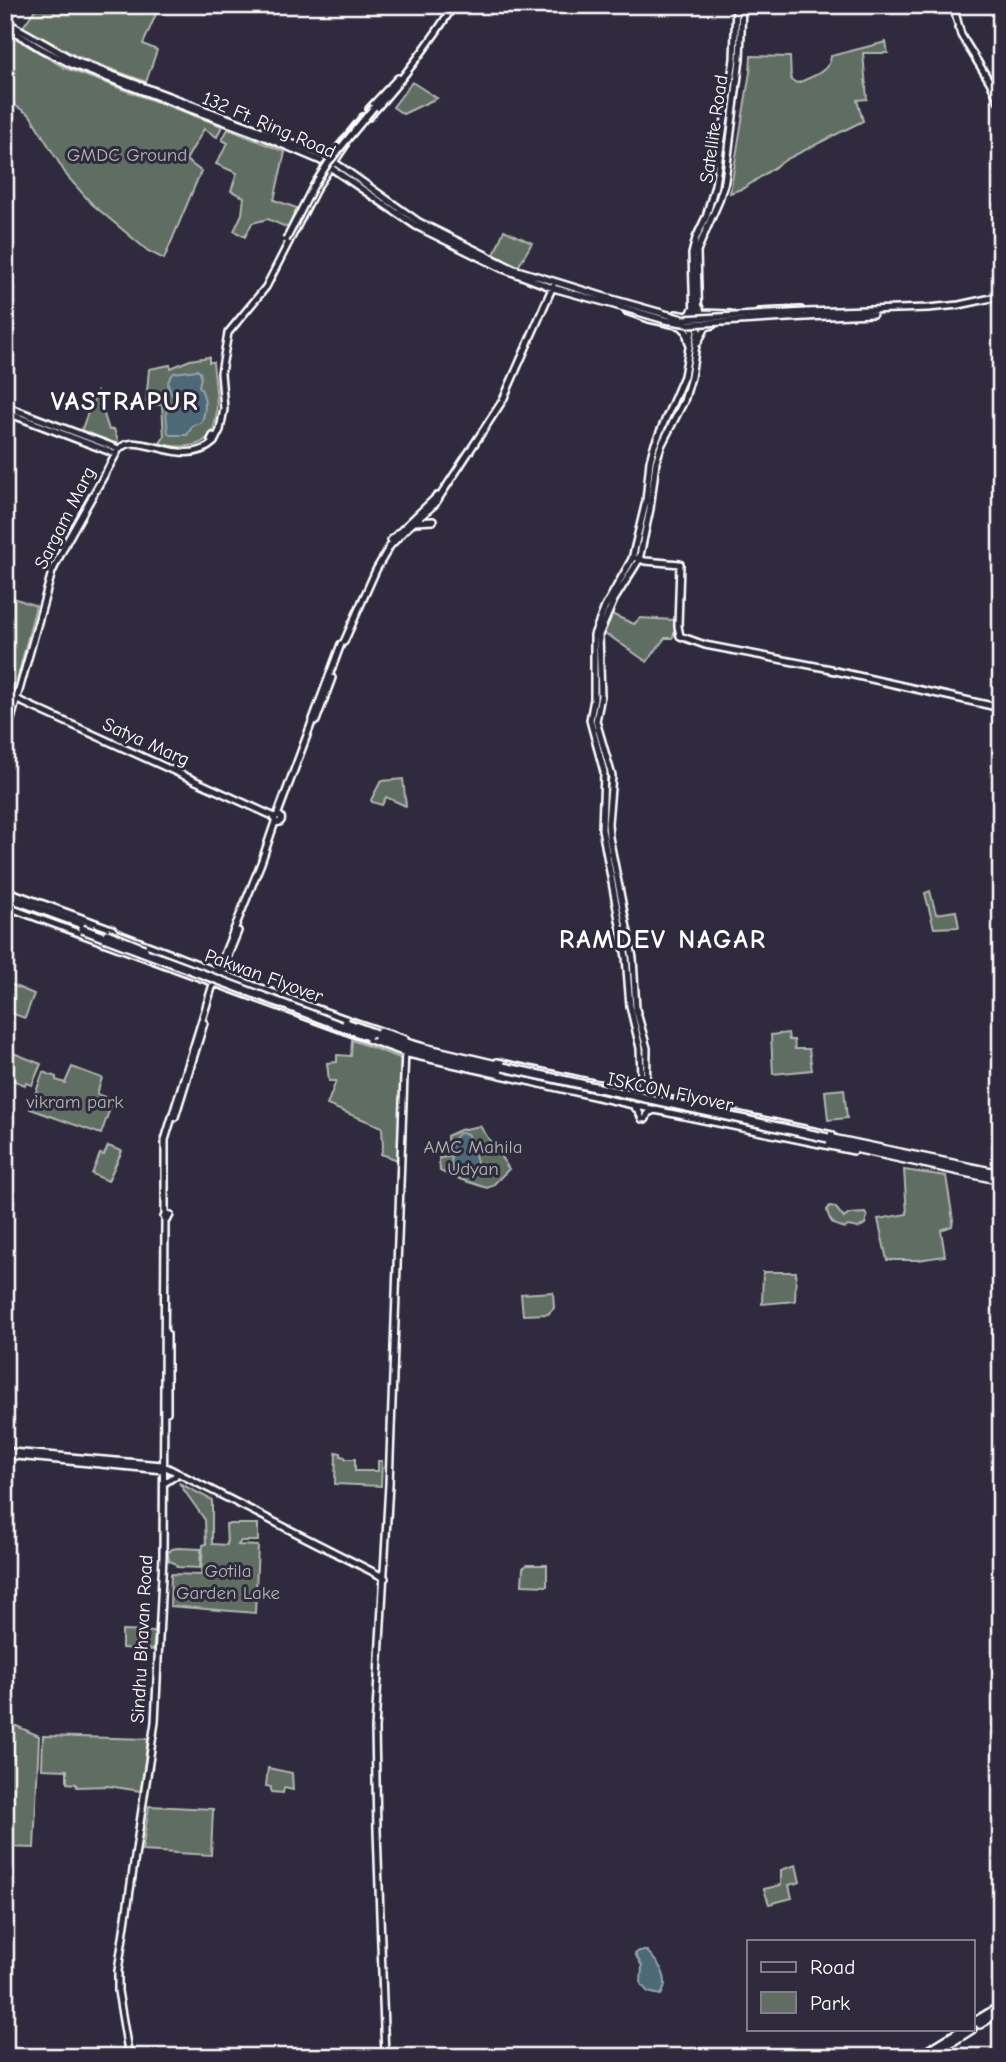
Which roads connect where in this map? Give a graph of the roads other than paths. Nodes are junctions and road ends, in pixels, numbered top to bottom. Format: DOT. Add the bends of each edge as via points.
graph roads {
  1 [pos="453,5"];
  2 [pos="736,5"];
  3 [pos="742,5"];
  4 [pos="953,5"];
  5 [pos="6,23"];
  6 [pos="390,89"];
  7 [pos="1001,106"];
  8 [pos="330,163"];
  9 [pos="283,251"];
  10 [pos="552,285"];
  11 [pos="1001,297"];
  12 [pos="602,299"];
  13 [pos="696,302"];
  14 [pos="696,315"];
  15 [pos="818,315"];
  16 [pos="709,325"];
  17 [pos="681,326"];
  18 [pos="696,326"];
  19 [pos="696,346"];
  20 [pos="690,350"];
  21 [pos="5,406"];
  22 [pos="5,412"];
  23 [pos="117,450"];
  24 [pos="432,521"];
  25 [pos="415,522"];
  26 [pos="636,559"];
  27 [pos="343,643"];
  28 [pos="831,670"];
  29 [pos="5,693"];
  30 [pos="15,699"];
  31 [pos="1001,707"];
  32 [pos="5,730"];
  33 [pos="5,741"];
  34 [pos="277,819"];
  35 [pos="5,895"];
  36 [pos="5,906"];
  37 [pos="83,927"];
  38 [pos="116,933"];
  39 [pos="155,940"];
  40 [pos="103,942"];
  41 [pos="150,946"];
  42 [pos="202,966"];
  43 [pos="221,973"];
  44 [pos="198,978"];
  45 [pos="212,985"];
  46 [pos="372,1035"];
  47 [pos="435,1049"];
  48 [pos="407,1052"];
  49 [pos="483,1061"];
  50 [pos="542,1063"];
  51 [pos="469,1064"];
  52 [pos="503,1069"];
  53 [pos="540,1071"];
  54 [pos="647,1077"];
  55 [pos="645,1094"];
  56 [pos="658,1096"];
  57 [pos="694,1096"];
  58 [pos="632,1104"];
  59 [pos="694,1105"];
  60 [pos="644,1107"];
  61 [pos="655,1110"];
  62 [pos="819,1124"];
  63 [pos="831,1126"];
  64 [pos="815,1131"];
  65 [pos="830,1139"];
  66 [pos="865,1150"];
  67 [pos="1001,1174"];
  68 [pos="1001,1180"];
  69 [pos="8,1453"];
  70 [pos="164,1468"];
  71 [pos="176,1476"];
  72 [pos="166,1482"];
  73 [pos="384,1579"];
  74 [pos="1001,2006"];
  75 [pos="1001,2011"];
  76 [pos="974,2027"];
  77 [pos="963,2030"];
  78 [pos="968,2030"];
  79 [pos="971,2030"];
  80 [pos="948,2041"];
  81 [pos="960,2041"];
  82 [pos="130,2057"];
  83 [pos="387,2057"];
  84 [pos="918,2057"];
  85 [pos="928,2057"];
  1 -- 6 [label="main road"];
  2 -- 13 [label="main road, Satellite Road" via="734,59 715,185 692,254"];
  3 -- 13 [label="main road, Satellite Road" via="725,181 697,251"];
  4 -- 7 [label="main road" via="961,35"];
  5 -- 8 [label="main road, 132 Ft. Ring Road" via="73,65"];
  6 -- 8 [label="main road" via="343,140"];
  6 -- 9 [label="main road, bridge" via="328,163"];
  8 -- 9 [label="main road" via="294,222"];
  8 -- 10 [label="main road, 132 Ft. Ring Road" via="430,229"];
  9 -- 23 [label="main road" via="266,288 227,336 221,373 224,414 214,439 180,450 124,441"];
  10 -- 12 [label="main road, 132 Ft. Ring Road"];
  10 -- 25 [label="main road" via="503,400 435,504"];
  10 -- 27 [label="main road" via="501,399 435,499 388,544"];
  11 -- 15 [label="main road" via="959,305"];
  12 -- 14 [label="main road"];
  12 -- 15 [label="main road, bridge" via="684,319"];
  12 -- 17 [label="main road" via="599,303"];
  13 -- 14 [label="main road" via="700,311"];
  13 -- 14 [label="main road" via="691,313"];
  14 -- 15 [label="main road" via="794,310"];
  14 -- 18 [label="main road"];
  15 -- 16 [label="main road" via="806,320"];
  16 -- 18 [label="main road"];
  16 -- 19 [label="main road"];
  17 -- 18 [label="main road"];
  17 -- 20 [label="main road"];
  18 -- 19 [label="main road"];
  18 -- 20 [label="main road"];
  19 -- 26 [label="main road" via="684,401 656,462 650,509"];
  20 -- 26 [label="main road" via="681,386 650,461"];
  21 -- 23 [label="main road"];
  22 -- 23 [label="main road"];
  23 -- 30 [label="main road, Sargam Marg" via="52,572"];
  24 -- 25 [label="main road"];
  25 -- 27 [label="main road" via="390,546"];
  26 -- 28 [label="main road" via="677,566 679,639"];
  26 -- 28 [label="main road" via="680,564 680,636"];
  26 -- 54 [label="main road" via="599,635 601,696 596,721 612,776 608,823 633,958 636,1009 647,1048"];
  26 -- 55 [label="main road" via="605,607 594,635 590,720 604,772 602,830"];
  27 -- 34 [label="main road"];
  28 -- 31 [label="main road"];
  29 -- 30 [label="main road, Satya Marg"];
  30 -- 32 [label="main road, Sargam Marg"];
  30 -- 33 [label="main road, Sargam Marg"];
  30 -- 34 [label="main road, Satya Marg"];
  34 -- 43 [label="main road, Sindhu Bhavan Road"];
  34 -- 43 [label="main road"];
  35 -- 37 [label="highway, Pakwan Flyover"];
  35 -- 38 [label="main road"];
  36 -- 40 [label="main road"];
  37 -- 38 [label="main road"];
  37 -- 40 [label="main road" via="80,932"];
  37 -- 46 [label="highway, Pakwan Flyover, bridge"];
  38 -- 41 [label="main road"];
  39 -- 41 [label="main road"];
  40 -- 44 [label="main road"];
  41 -- 42 [label="main road"];
  42 -- 43 [label="main road"];
  42 -- 44 [label="main road"];
  43 -- 45 [label="main road, Sindhu Bhavan Road"];
  43 -- 47 [label="main road"];
  44 -- 45 [label="main road"];
  45 -- 48 [label="main road"];
  45 -- 70 [label="main road, Sindhu Bhavan Road" via="169,1141"];
  46 -- 47 [label="highway, Pakwan Flyover"];
  46 -- 48 [label="highway, Pakwan Flyover"];
  47 -- 51 [label="highway, Pakwan Flyover"];
  48 -- 51 [label="highway, Pakwan Flyover"];
  48 -- 73 [label="main road"];
  49 -- 51 [label="highway, ISKCON Flyover"];
  49 -- 52 [label="highway, ISKCON Flyover"];
  49 -- 53 [label="main road"];
  50 -- 53 [label="main road"];
  51 -- 52 [label="highway, ISKCON Flyover"];
  51 -- 58 [label="main road"];
  52 -- 65 [label="highway, ISKCON Flyover, bridge"];
  53 -- 55 [label="main road"];
  54 -- 55 [label="main road"];
  54 -- 56 [label="main road"];
  55 -- 56 [label="main road"];
  55 -- 60 [label="main road"];
  56 -- 59 [label="main road"];
  56 -- 61 [label="main road"];
  57 -- 59 [label="main road"];
  58 -- 60 [label="main road"];
  58 -- 61 [label="main road" via="644,1119"];
  59 -- 64 [label="main road"];
  60 -- 61 [label="main road"];
  61 -- 66 [label="main road" via="830,1147"];
  62 -- 64 [label="main road"];
  63 -- 65 [label="main road"];
  64 -- 65 [label="main road"];
  65 -- 66 [label="highway, ISKCON Flyover"];
  65 -- 67 [label="highway"];
  66 -- 68 [label="highway, ISKCON Flyover"];
  69 -- 70 [label="main road"];
  70 -- 71 [label="main road"];
  70 -- 72 [label="main road, Sindhu Bhavan Road"];
  70 -- 73 [label="main road"];
  70 -- 82 [label="main road, Sindhu Bhavan Road" via="155,1722 117,1971"];
  71 -- 72 [label="main road"];
  71 -- 73 [label="main road"];
  72 -- 82 [label="main road, Sindhu Bhavan Road" via="157,1725 120,1971"];
  73 -- 83 [label="main road" via="377,1768"];
  74 -- 76 [label="highway"];
  75 -- 76 [label="highway"];
  77 -- 80 [label="highway"];
  78 -- 80 [label="highway"];
  79 -- 81 [label="highway"];
  80 -- 84 [label="highway"];
  80 -- 85 [label="highway"];
}
